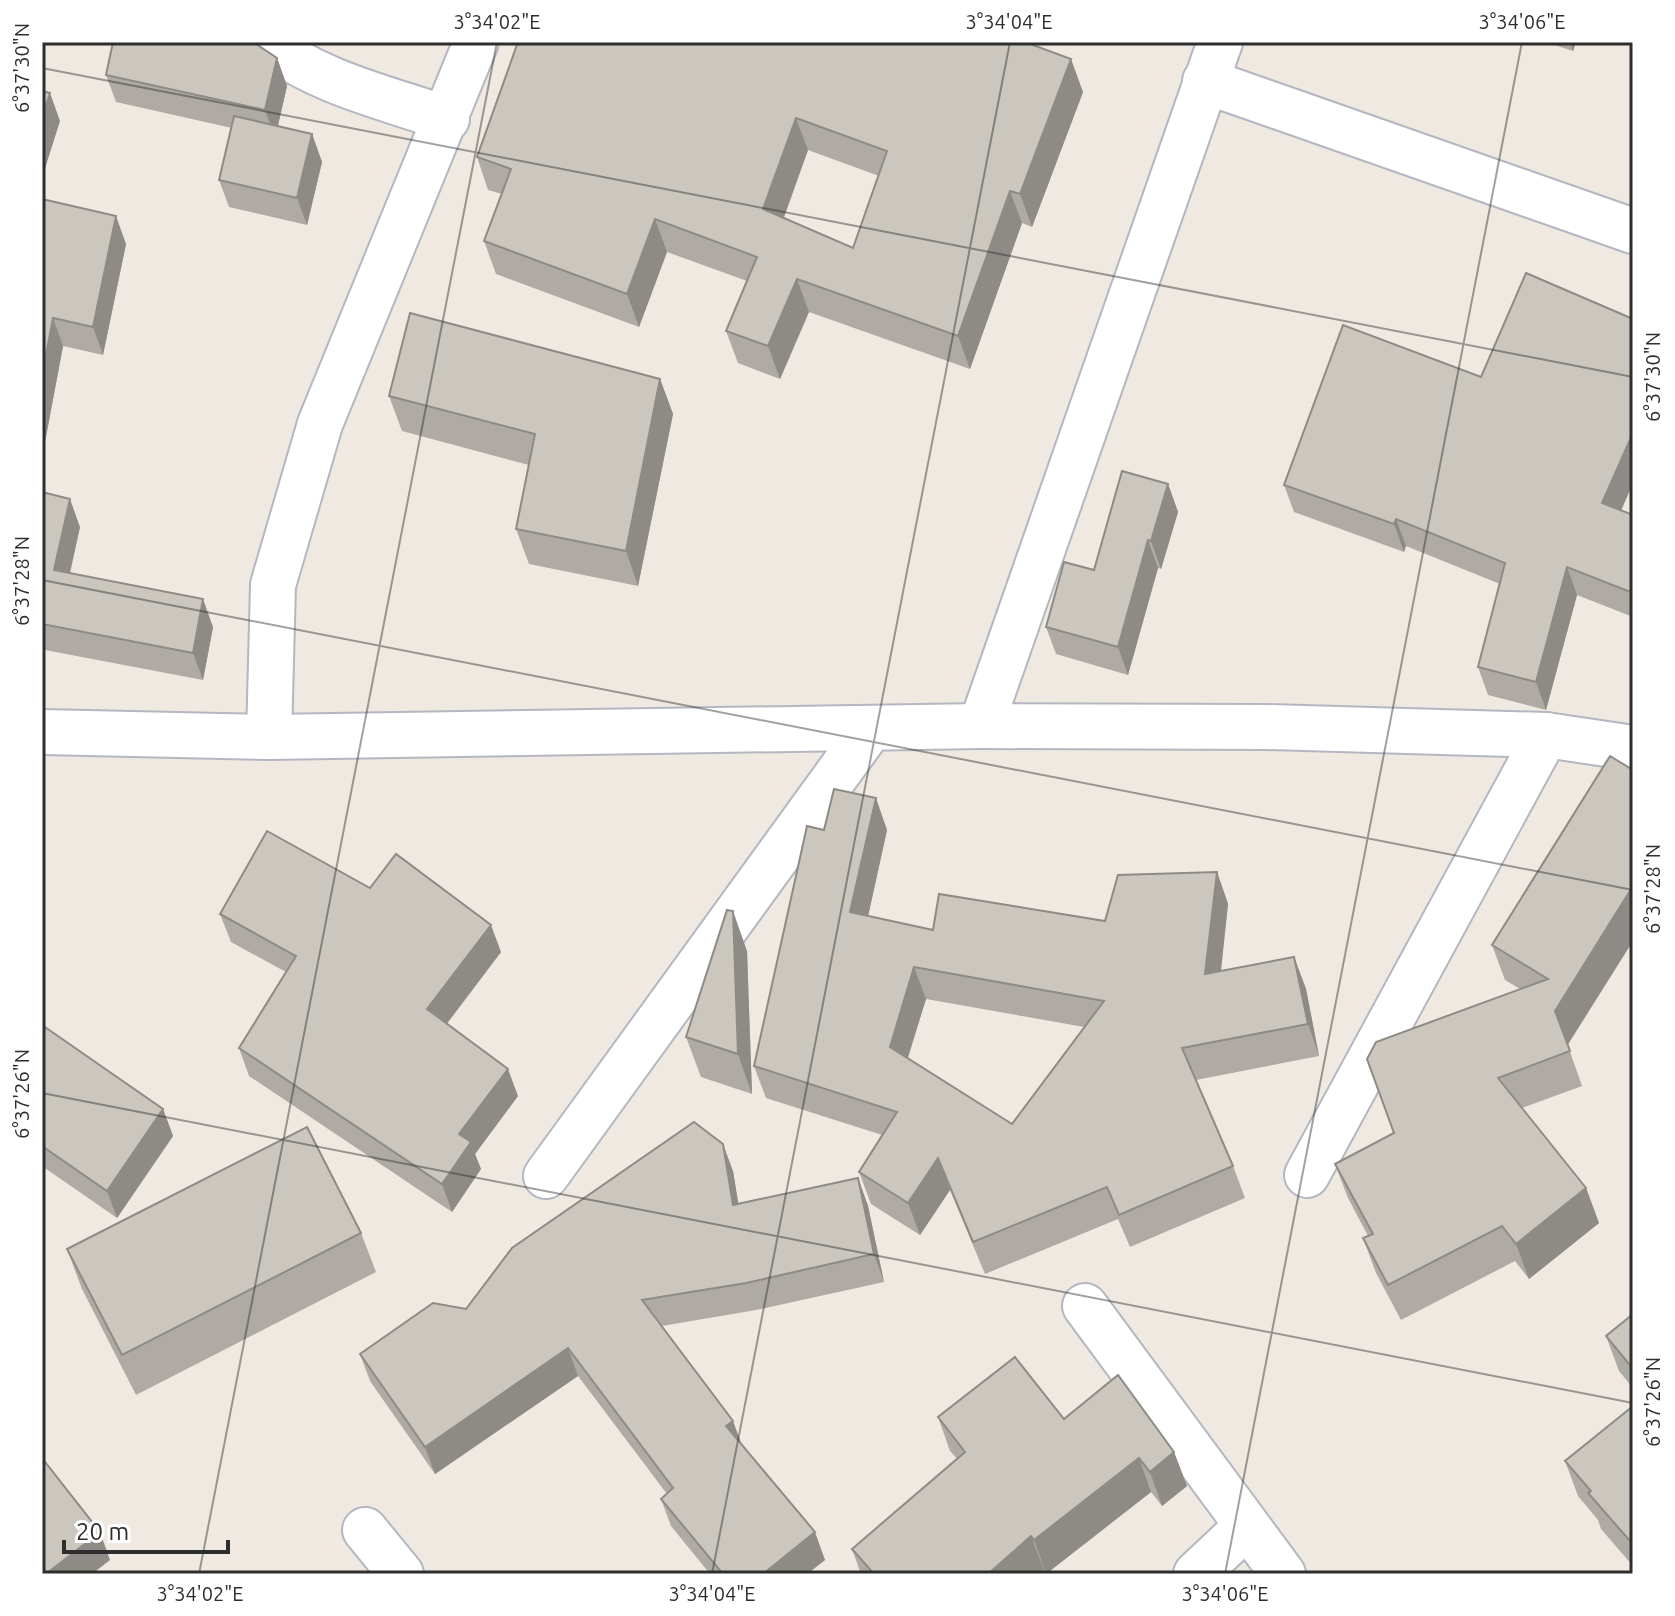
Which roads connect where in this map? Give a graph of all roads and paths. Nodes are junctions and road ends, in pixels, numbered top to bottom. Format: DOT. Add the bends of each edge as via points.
graph roads {
  1 [pos="266,42"];
  2 [pos="476,42"];
  3 [pos="1213,61"];
  4 [pos="447,119"];
  5 [pos="1633,231"];
  6 [pos="981,726"];
  7 [pos="870,729"];
  8 [pos="43,734"];
  9 [pos="1546,735"];
  10 [pos="269,737"];
  11 [pos="1633,748"];
  12 [pos="1307,1175"];
  13 [pos="546,1176"];
  14 [pos="1085,1306"];
  15 [pos="1246,1527"];
  16 [pos="365,1530"];
  17 [pos="401,1574"];
  18 [pos="1196,1574"];
  19 [pos="1283,1574"];
  1 -- 4 [label="street" via="288,59"];
  2 -- 4 [label="street"];
  3 -- 5 [label="street"];
  3 -- 6 [label="street"];
  4 -- 10 [label="street" via="320,424 273,585"];
  6 -- 7 [label="street"];
  6 -- 9 [label="street"];
  7 -- 10 [label="street"];
  7 -- 13 [label="street"];
  8 -- 10 [label="street"];
  9 -- 11 [label="street"];
  9 -- 12 [label="street"];
  14 -- 15 [label="street"];
  15 -- 18 [label="street"];
  15 -- 19 [label="street"];
  16 -- 17 [label="street"];
}
